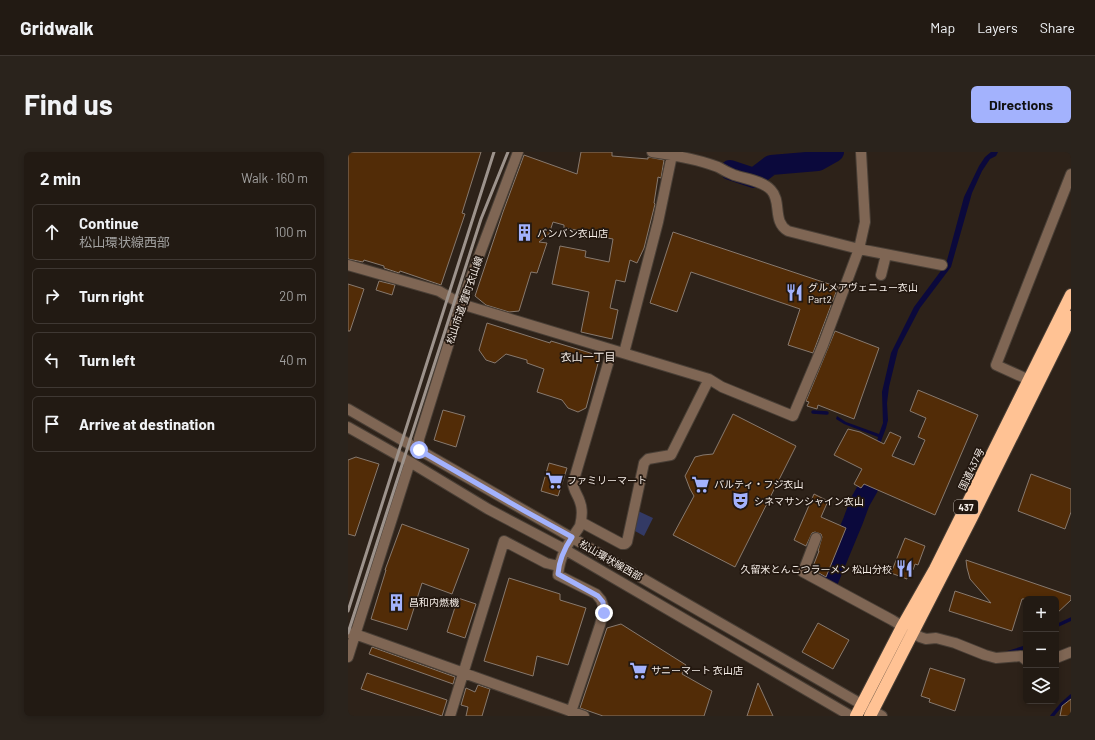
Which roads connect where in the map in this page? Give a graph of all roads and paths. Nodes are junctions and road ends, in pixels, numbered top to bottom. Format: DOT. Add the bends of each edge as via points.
graph roads {
  1 [pos="518,152"];
  2 [pos="861,152"];
  3 [pos="662,153"];
  4 [pos="1071,174"];
  5 [pos="859,249"];
  6 [pos="886,254"];
  7 [pos="348,265"];
  8 [pos="942,265"];
  9 [pos="881,275"];
  10 [pos="1071,295"];
  11 [pos="461,304"];
  12 [pos="1071,317"];
  13 [pos="612,350"];
  14 [pos="624,353"];
  15 [pos="709,379"];
  16 [pos="1033,382"];
  17 [pos="348,409"];
  18 [pos="348,427"];
  19 [pos="419,450"];
  20 [pos="410,462"];
  21 [pos="581,522"];
  22 [pos="572,537"];
  23 [pos="816,538"];
  24 [pos="564,549"];
  25 [pos="558,566"];
  26 [pos="902,627"];
  27 [pos="352,634"];
  28 [pos="913,634"];
  29 [pos="1071,652"];
  30 [pos="348,657"];
  31 [pos="1059,657"];
  32 [pos="1023,658"];
  33 [pos="464,672"];
  34 [pos="862,704"];
  35 [pos="569,713"];
  36 [pos="875,714"];
  37 [pos="450,716"];
  38 [pos="584,716"];
  39 [pos="851,716"];
  40 [pos="856,716"];
  1 -- 11 [label="street, 松山市道 萱町衣山線"];
  2 -- 5 [label="street" via="865,222"];
  3 -- 5 [label="street" via="717,167 767,186 775,195 780,222 786,230"];
  3 -- 14 [label="street" via="658,222"];
  4 -- 16 [label="street" via="996,365"];
  5 -- 6 [label="street"];
  5 -- 15 [label="street" via="793,416 722,388"];
  6 -- 8 [label="street"];
  6 -- 9 [label="street"];
  7 -- 11 [label="street" via="439,291"];
  10 -- 16 [label="highway, 国道437号 / 437"];
  11 -- 13 [label="street"];
  11 -- 19 [label="street, 松山市道 萱町衣山線" via="419,439"];
  12 -- 16 [label="highway, 国道437号 / 437"];
  13 -- 14 [label="street"];
  13 -- 21 [label="street" via="573,483 582,507"];
  14 -- 15 [label="street"];
  15 -- 21 [label="street" via="671,455 648,459 644,463 627,542 622,544"];
  16 -- 26 [label="highway, 国道437号 / 437"];
  16 -- 28 [label="highway, 国道437号 / 437" via="972,517"];
  17 -- 19 [label="street, 松山環状線西部"];
  18 -- 20 [label="street, 松山環状線西部"];
  19 -- 22 [label="street, 松山環状線西部"];
  20 -- 24 [label="street, 松山環状線西部" via="488,509"];
  20 -- 27 [label="street"];
  21 -- 22 [label="street"];
  22 -- 24 [label="street"];
  22 -- 34 [label="street, 松山環状線西部"];
  23 -- 26 [label="street" via="803,572"];
  24 -- 25 [label="street"];
  24 -- 39 [label="street, 松山環状線西部"];
  25 -- 33 [label="street" via="546,563 504,541"];
  25 -- 35 [label="street" via="558,574 596,594 604,608"];
  26 -- 28 [label="street"];
  26 -- 34 [label="highway, 国道437号 / 437"];
  27 -- 30 [label="street"];
  27 -- 33 [label="street"];
  28 -- 32 [label="street" via="926,639 936,638 955,643 996,658"];
  28 -- 36 [label="highway, 国道437号 / 437"];
  29 -- 31 [label="street"];
  33 -- 35 [label="street"];
  33 -- 37 [label="street"];
  34 -- 36 [label="street, 松山環状線西部"];
  34 -- 40 [label="highway, 国道437号 / 437"];
  35 -- 38 [label="street"];
}
